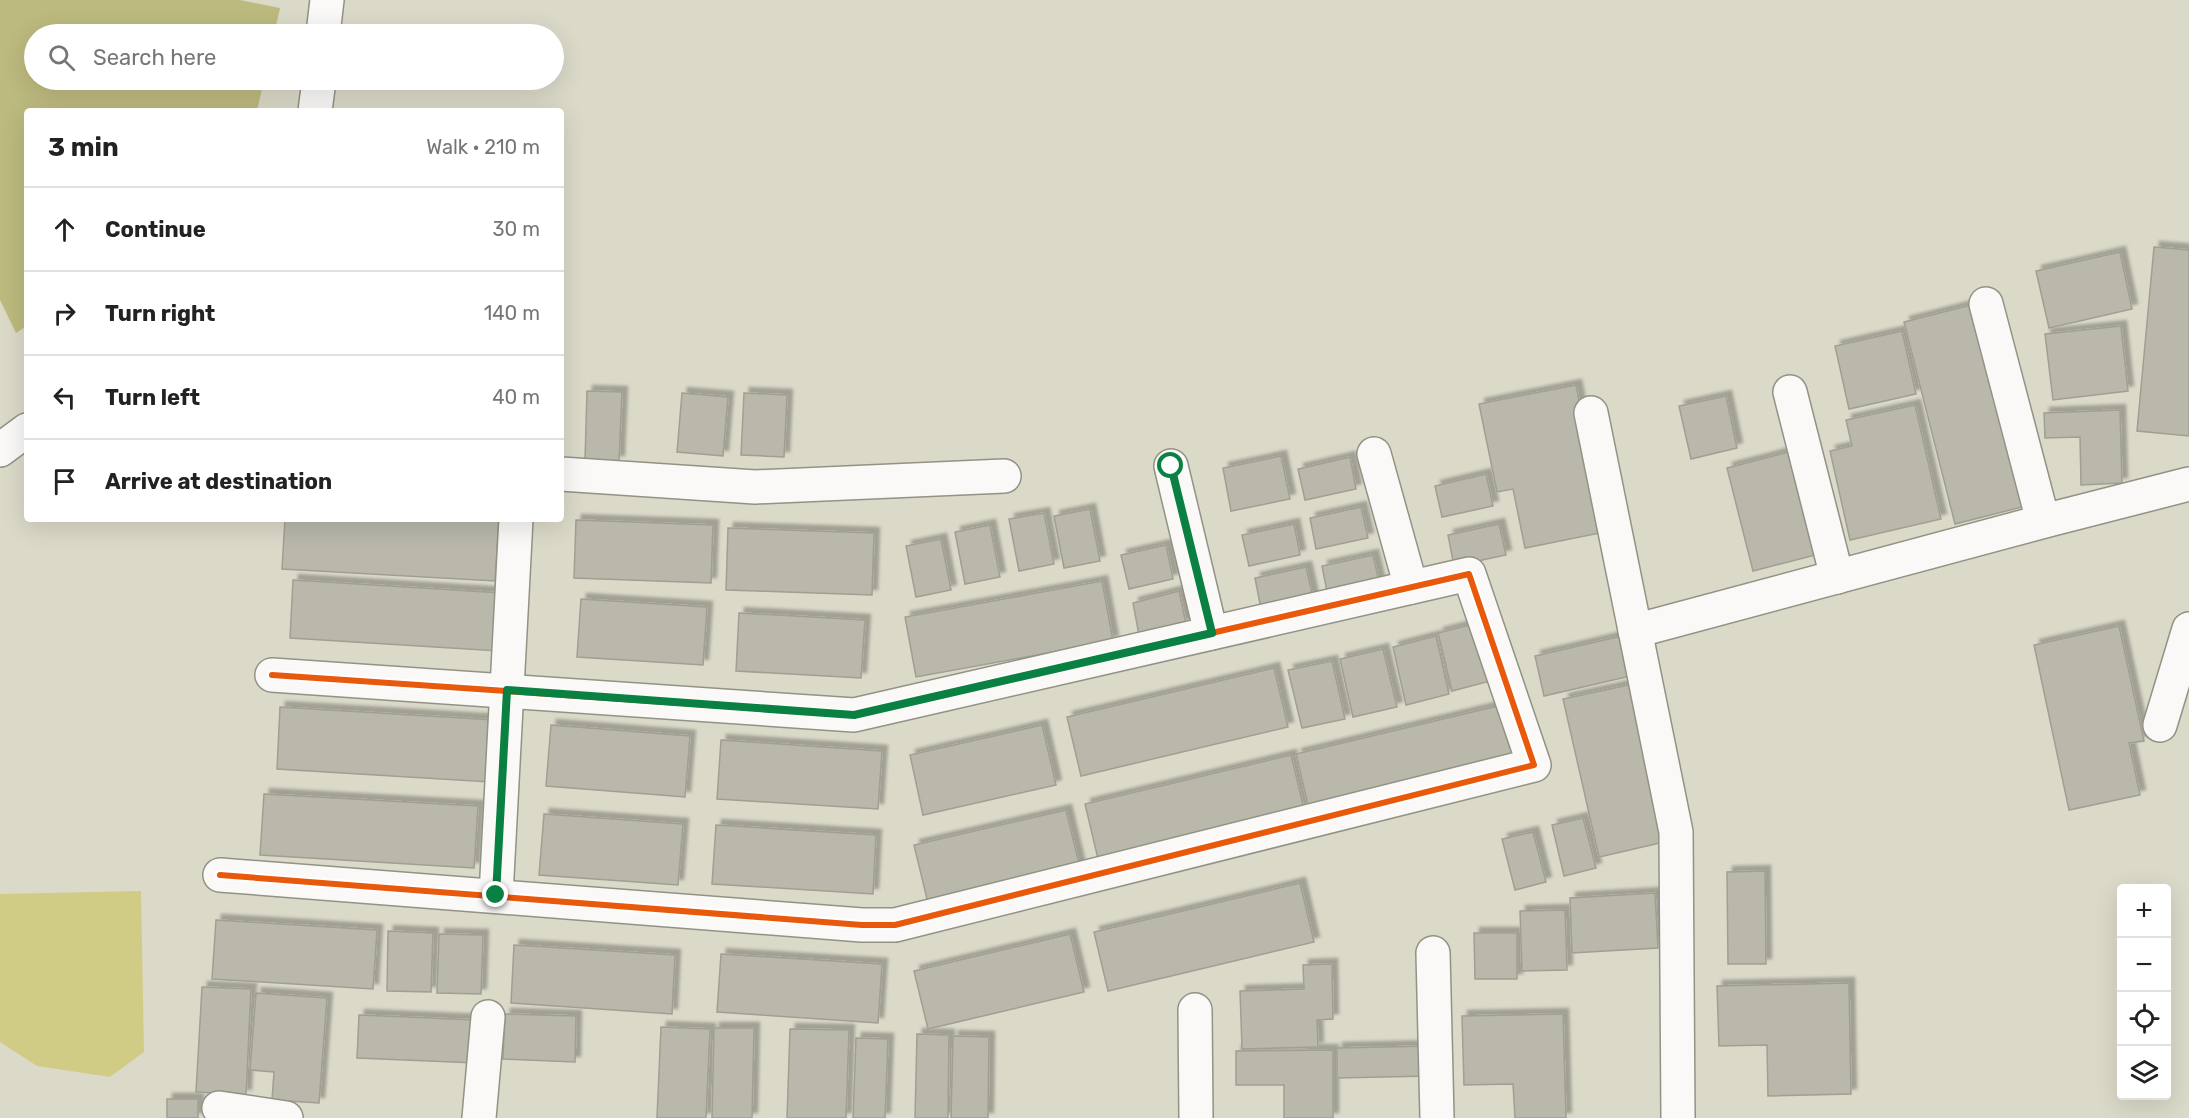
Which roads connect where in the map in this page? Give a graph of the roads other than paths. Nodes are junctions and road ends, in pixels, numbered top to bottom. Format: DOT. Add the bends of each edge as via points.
graph roads {
  1 [pos="327,0"];
  2 [pos="324,24"];
  3 [pos="318,90"];
  4 [pos="315,108"];
  5 [pos="1986,304"];
  6 [pos="1790,392"];
  7 [pos="1591,413"];
  8 [pos="24,432"];
  9 [pos="0,450"];
  10 [pos="1374,454"];
  11 [pos="1171,466"];
  12 [pos="564,474"];
  13 [pos="1004,476"];
  14 [pos="2189,484"];
  15 [pos="2043,521"];
  16 [pos="516,522"];
  17 [pos="1837,577"];
  18 [pos="1411,587"];
  19 [pos="2189,629"];
  20 [pos="1635,631"];
  21 [pos="1212,633"];
  22 [pos="272,675"];
  23 [pos="507,690"];
  24 [pos="2160,725"];
  25 [pos="220,874"];
  26 [pos="496,895"];
  27 [pos="1433,953"];
  28 [pos="1195,1010"];
  29 [pos="488,1017"];
  30 [pos="219,1108"];
  31 [pos="286,1118"];
  32 [pos="479,1118"];
  33 [pos="1196,1118"];
  34 [pos="1437,1118"];
  35 [pos="1678,1118"];
  1 -- 2 [label="street"];
  3 -- 4 [label="street"];
  5 -- 15 [label="street"];
  6 -- 17 [label="street"];
  7 -- 20 [label="street"];
  8 -- 9 [label="street"];
  10 -- 18 [label="street"];
  11 -- 21 [label="street"];
  12 -- 13 [label="street" via="755,487"];
  14 -- 15 [label="street"];
  15 -- 17 [label="street"];
  16 -- 23 [label="street"];
  17 -- 20 [label="street"];
  18 -- 21 [label="street"];
  18 -- 26 [label="street" via="1469,574 1534,765 895,925"];
  19 -- 24 [label="street"];
  20 -- 35 [label="street" via="1676,832"];
  21 -- 23 [label="street" via="854,715"];
  22 -- 23 [label="street"];
  23 -- 26 [label="street"];
  25 -- 26 [label="street"];
  27 -- 34 [label="street"];
  28 -- 33 [label="street"];
  29 -- 32 [label="street"];
  30 -- 31 [label="street"];
}
